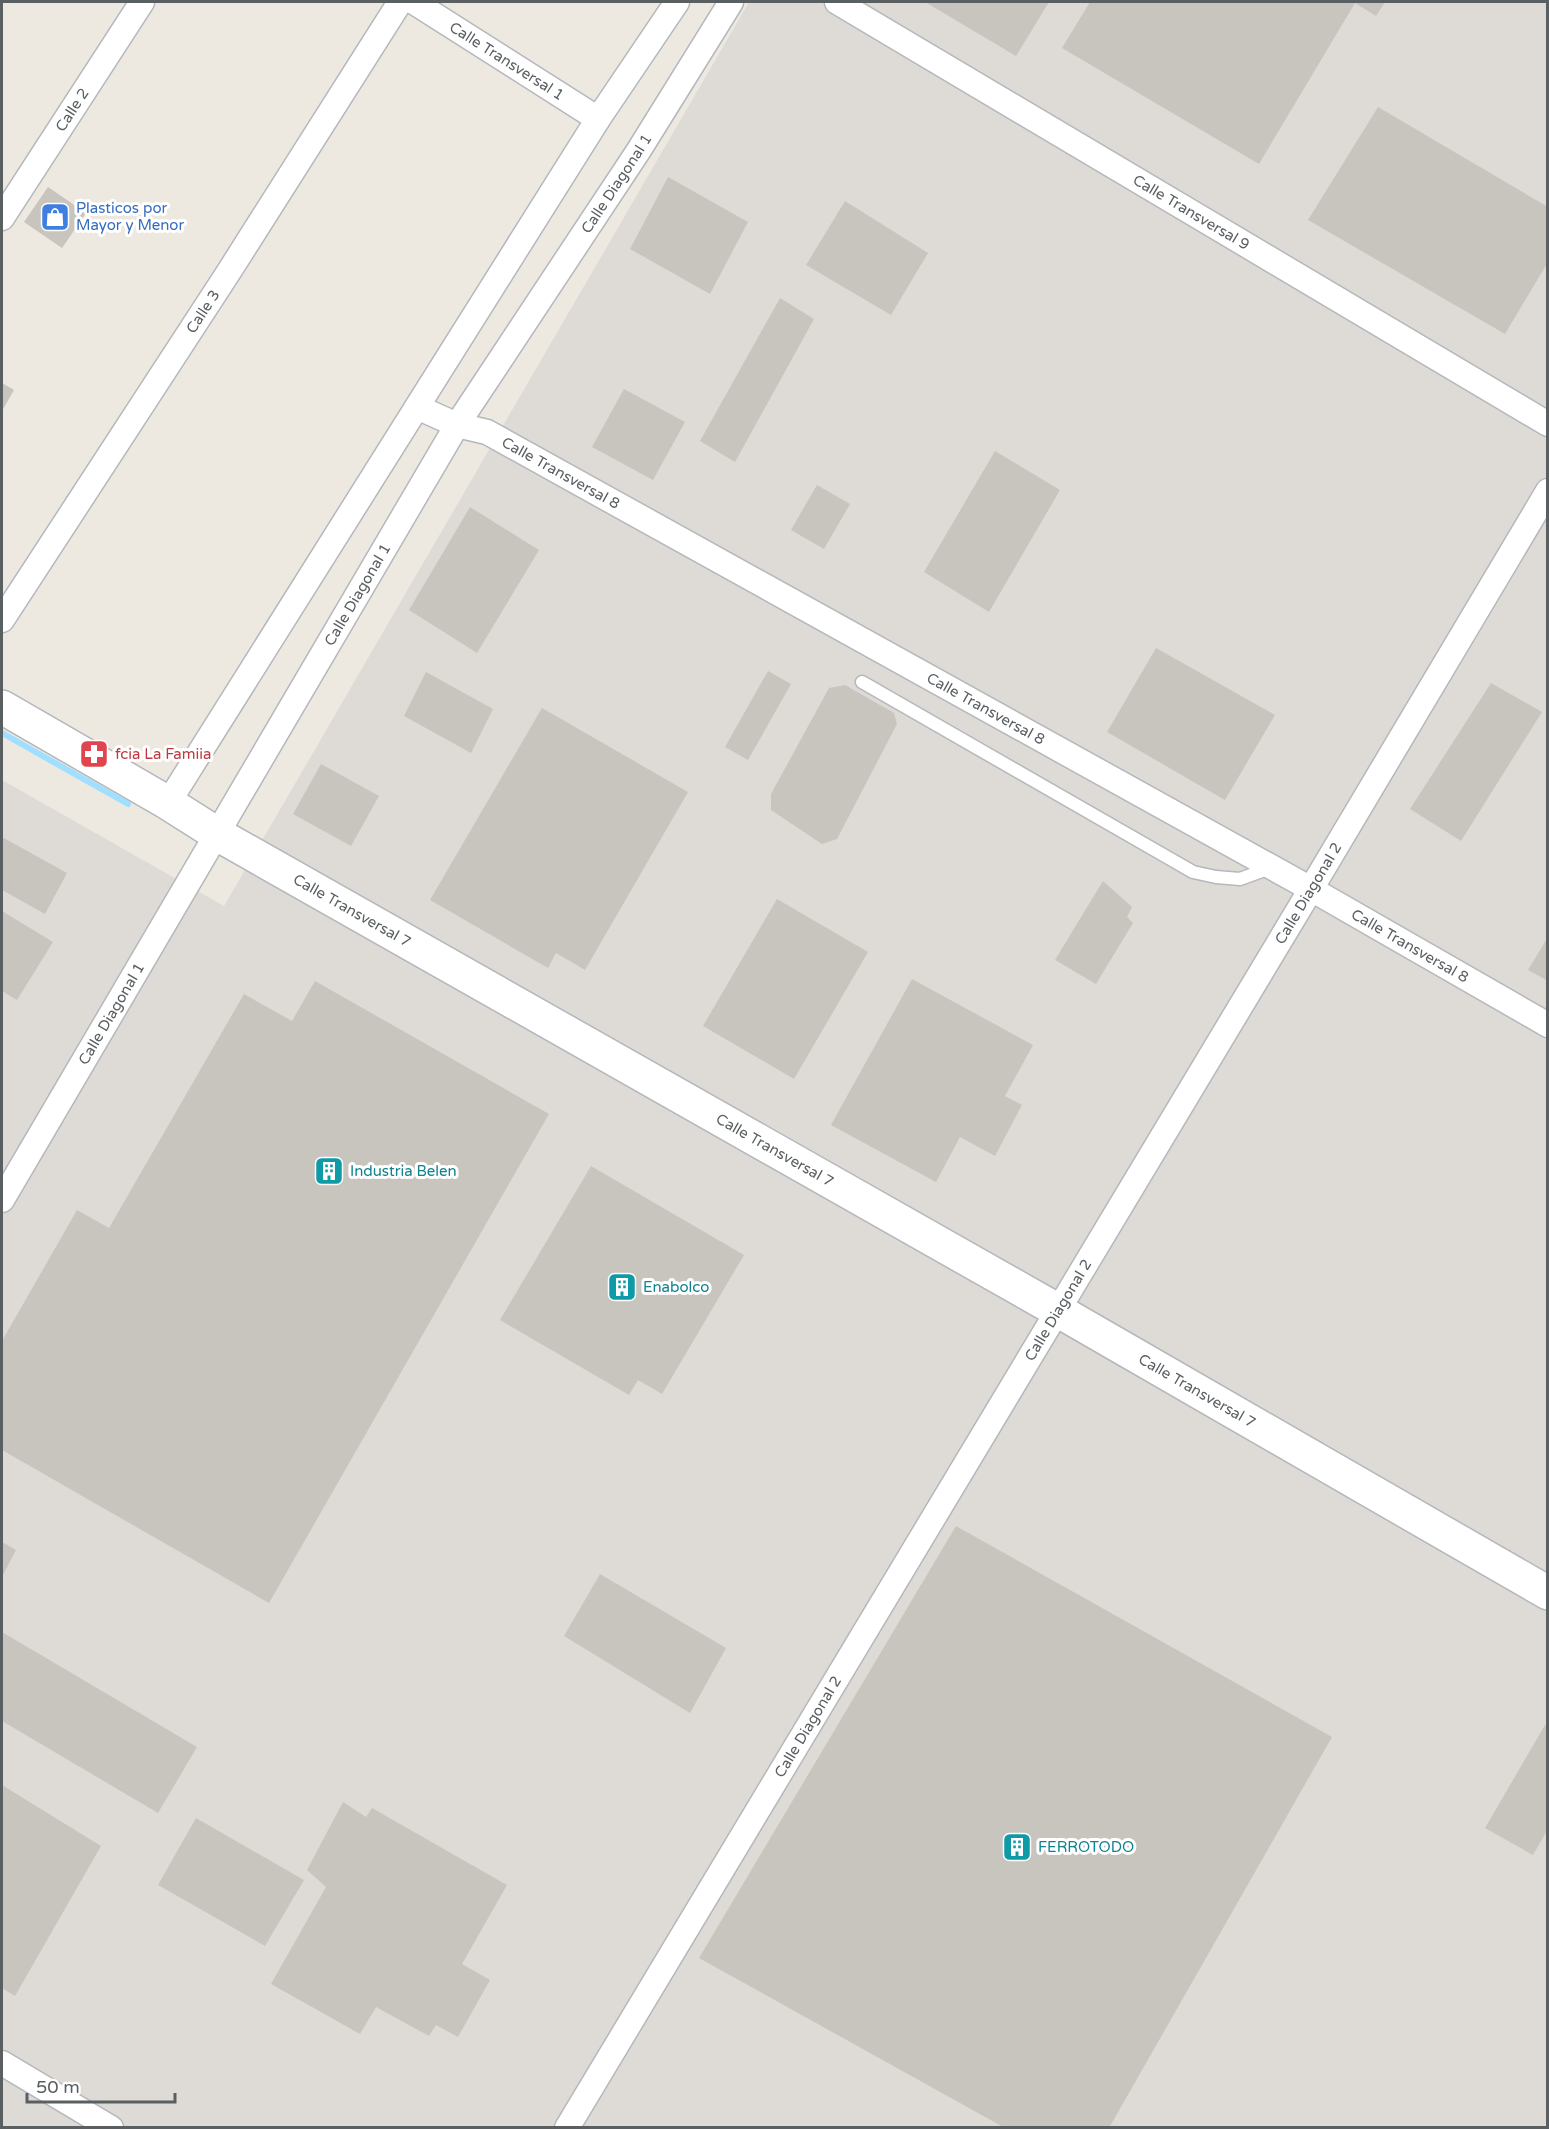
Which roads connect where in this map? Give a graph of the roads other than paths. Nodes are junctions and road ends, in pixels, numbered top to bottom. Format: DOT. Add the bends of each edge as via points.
graph roads {
  1 [pos="142,2"];
  2 [pos="400,2"];
  3 [pos="414,2"];
  4 [pos="677,2"];
  5 [pos="730,2"];
  6 [pos="837,2"];
  7 [pos="598,119"];
  8 [pos="2,218"];
  9 [pos="417,407"];
  10 [pos="1548,424"];
  11 [pos="457,425"];
  12 [pos="1548,491"];
  13 [pos="2,621"];
  14 [pos="862,682"];
  15 [pos="2,707"];
  16 [pos="168,803"];
  17 [pos="217,834"];
  18 [pos="1272,868"];
  19 [pos="1311,889"];
  20 [pos="1548,1025"];
  21 [pos="2,1200"];
  22 [pos="1057,1310"];
  23 [pos="1548,1593"];
  24 [pos="2,2063"];
  25 [pos="111,2127"];
  26 [pos="567,2127"];
  1 -- 8 [label="street, Calle 2"];
  2 -- 13 [label="street, Calle 3"];
  3 -- 7 [label="street, Calle Transversal 1"];
  4 -- 7 [label="street"];
  5 -- 11 [label="street, Calle Diagonal 1" via="639,150"];
  6 -- 10 [label="street, Calle Transversal 9"];
  7 -- 9 [label="street"];
  9 -- 11 [label="street, Calle Transversal 8"];
  9 -- 16 [label="street"];
  11 -- 17 [label="street, Calle Diagonal 1"];
  11 -- 18 [label="street, Calle Transversal 8" via="487,432"];
  12 -- 19 [label="street, Calle Diagonal 2"];
  14 -- 18 [label="lane" via="1193,872 1240,879"];
  15 -- 16 [label="street, Calle Transversal 7"];
  16 -- 17 [label="street, Calle Transversal 7"];
  17 -- 21 [label="street, Calle Diagonal 1"];
  17 -- 22 [label="street, Calle Transversal 7"];
  18 -- 19 [label="street, Calle Transversal 8"];
  19 -- 20 [label="street, Calle Transversal 8"];
  19 -- 22 [label="street, Calle Diagonal 2"];
  22 -- 23 [label="street, Calle Transversal 7"];
  22 -- 26 [label="street, Calle Diagonal 2"];
  24 -- 25 [label="street"];
}
